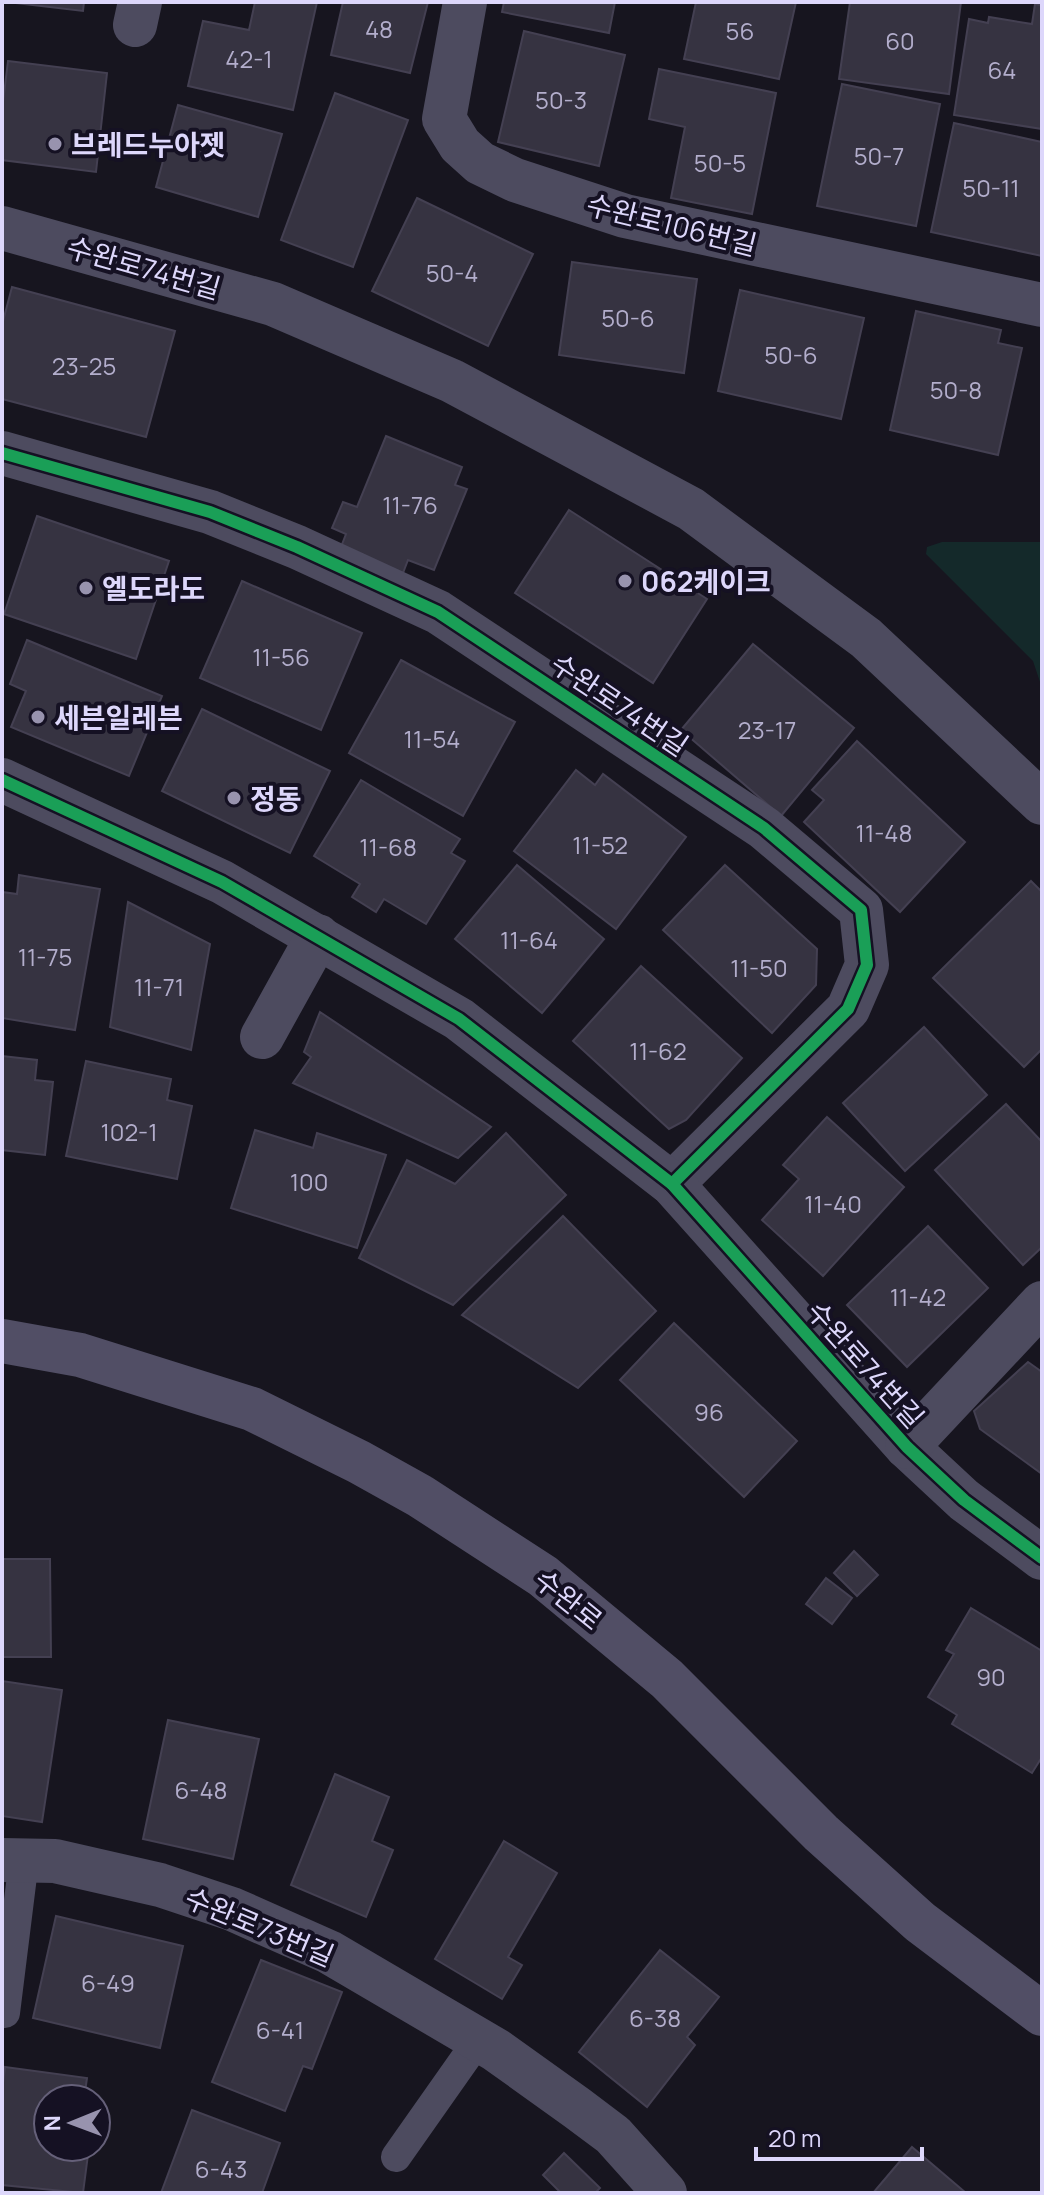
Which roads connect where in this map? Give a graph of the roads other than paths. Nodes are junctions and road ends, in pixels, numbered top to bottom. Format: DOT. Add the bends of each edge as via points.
graph roads {
  1 [pos="465,2"];
  2 [pos="2,228"];
  3 [pos="1042,305"];
  4 [pos="2,453"];
  5 [pos="2,780"];
  6 [pos="1042,803"];
  7 [pos="318,936"];
  8 [pos="262,1037"];
  9 [pos="672,1184"];
  10 [pos="1042,1303"];
  11 [pos="2,1341"];
  12 [pos="907,1447"];
  13 [pos="1042,1558"];
  14 [pos="13,1860"];
  15 [pos="5,2013"];
  16 [pos="1042,2014"];
  17 [pos="479,2039"];
  18 [pos="396,2157"];
  19 [pos="665,2193"];
  1 -- 3 [label="street, 수완로106번길" via="444,119 460,145 480,163 625,216"];
  2 -- 6 [label="street, 수완로74번길" via="273,304 452,381 691,509 866,638"];
  4 -- 9 [label="street, 수완로74번길" via="210,512 438,612 764,828 861,910 867,965 848,1009"];
  5 -- 7 [label="street, 수완로74번길" via="222,882"];
  7 -- 8 [label="street"];
  7 -- 9 [label="street, 수완로74번길" via="459,1019"];
  9 -- 12 [label="street, 수완로74번길"];
  10 -- 12 [label="street, 수완로74번길"];
  11 -- 16 [label="main road, 수완로" via="80,1355 252,1409 420,1496 543,1576 667,1679 821,1833 920,1922"];
  12 -- 13 [label="street, 수완로74번길" via="964,1500"];
  14 -- 15 [label="lane, 수완로73번길"];
  14 -- 17 [label="street, 수완로73번길" via="55,1861 160,1885 232,1909 329,1952"];
  17 -- 18 [label="lane"];
  17 -- 19 [label="street, 수완로73번길" via="613,2135"];
}
